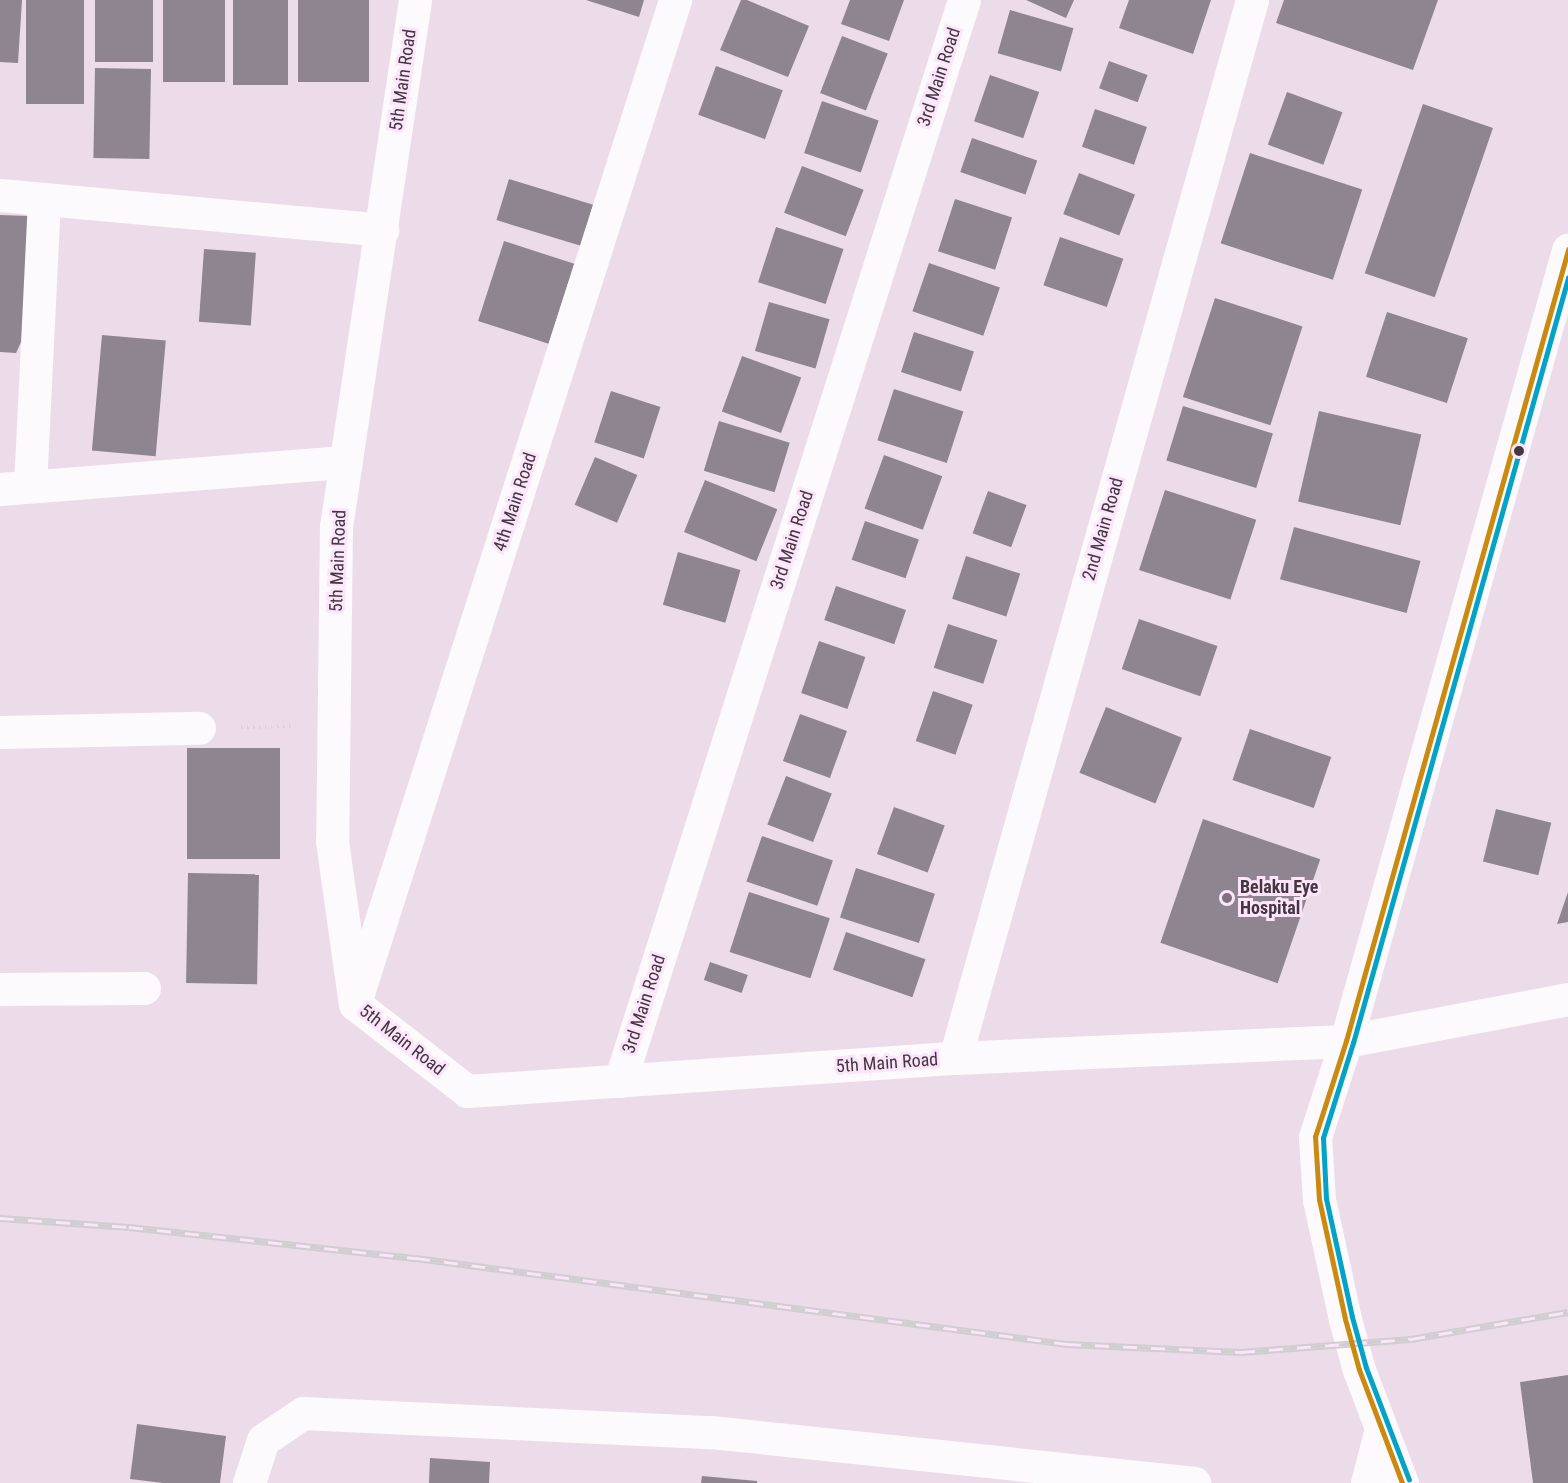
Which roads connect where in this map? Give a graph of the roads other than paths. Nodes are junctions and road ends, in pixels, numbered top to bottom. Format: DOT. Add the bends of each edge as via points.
graph roads {
  1 [pos="415,0"];
  2 [pos="675,0"];
  3 [pos="964,0"];
  4 [pos="1252,0"];
  5 [pos="0,195"];
  6 [pos="44,199"];
  7 [pos="382,230"];
  8 [pos="1568,250"];
  9 [pos="346,462"];
  10 [pos="15,488"];
  11 [pos="199,728"];
  12 [pos="0,732"];
  13 [pos="144,988"];
  14 [pos="0,989"];
  15 [pos="1568,999"];
  16 [pos="355,1004"];
  17 [pos="1346,1041"];
  18 [pos="955,1058"];
  19 [pos="620,1081"];
  20 [pos="1381,1429"];
  21 [pos="249,1483"];
  22 [pos="1194,1483"];
  23 [pos="1367,1483"];
  24 [pos="1402,1483"];
  1 -- 7 [label="street, 5th Main Road"];
  2 -- 16 [label="street, 4th Main Road"];
  3 -- 19 [label="street, 3rd Main Road"];
  4 -- 18 [label="street, 2nd Main Road"];
  5 -- 6 [label="street"];
  6 -- 7 [label="street"];
  6 -- 10 [label="street"];
  7 -- 9 [label="street, 5th Main Road"];
  8 -- 17 [label="street"];
  9 -- 10 [label="street"];
  9 -- 16 [label="street, 5th Main Road" via="336,527 332,841"];
  11 -- 12 [label="street"];
  13 -- 14 [label="street"];
  15 -- 17 [label="street, 5th Main Road"];
  16 -- 19 [label="street, 5th Main Road" via="467,1091"];
  17 -- 18 [label="street, 5th Main Road"];
  17 -- 20 [label="street" via="1315,1137 1319,1200 1359,1370"];
  18 -- 19 [label="street, 5th Main Road"];
  20 -- 23 [label="street"];
  20 -- 24 [label="street"];
  21 -- 22 [label="street" via="264,1440 303,1413 711,1432"];
}
